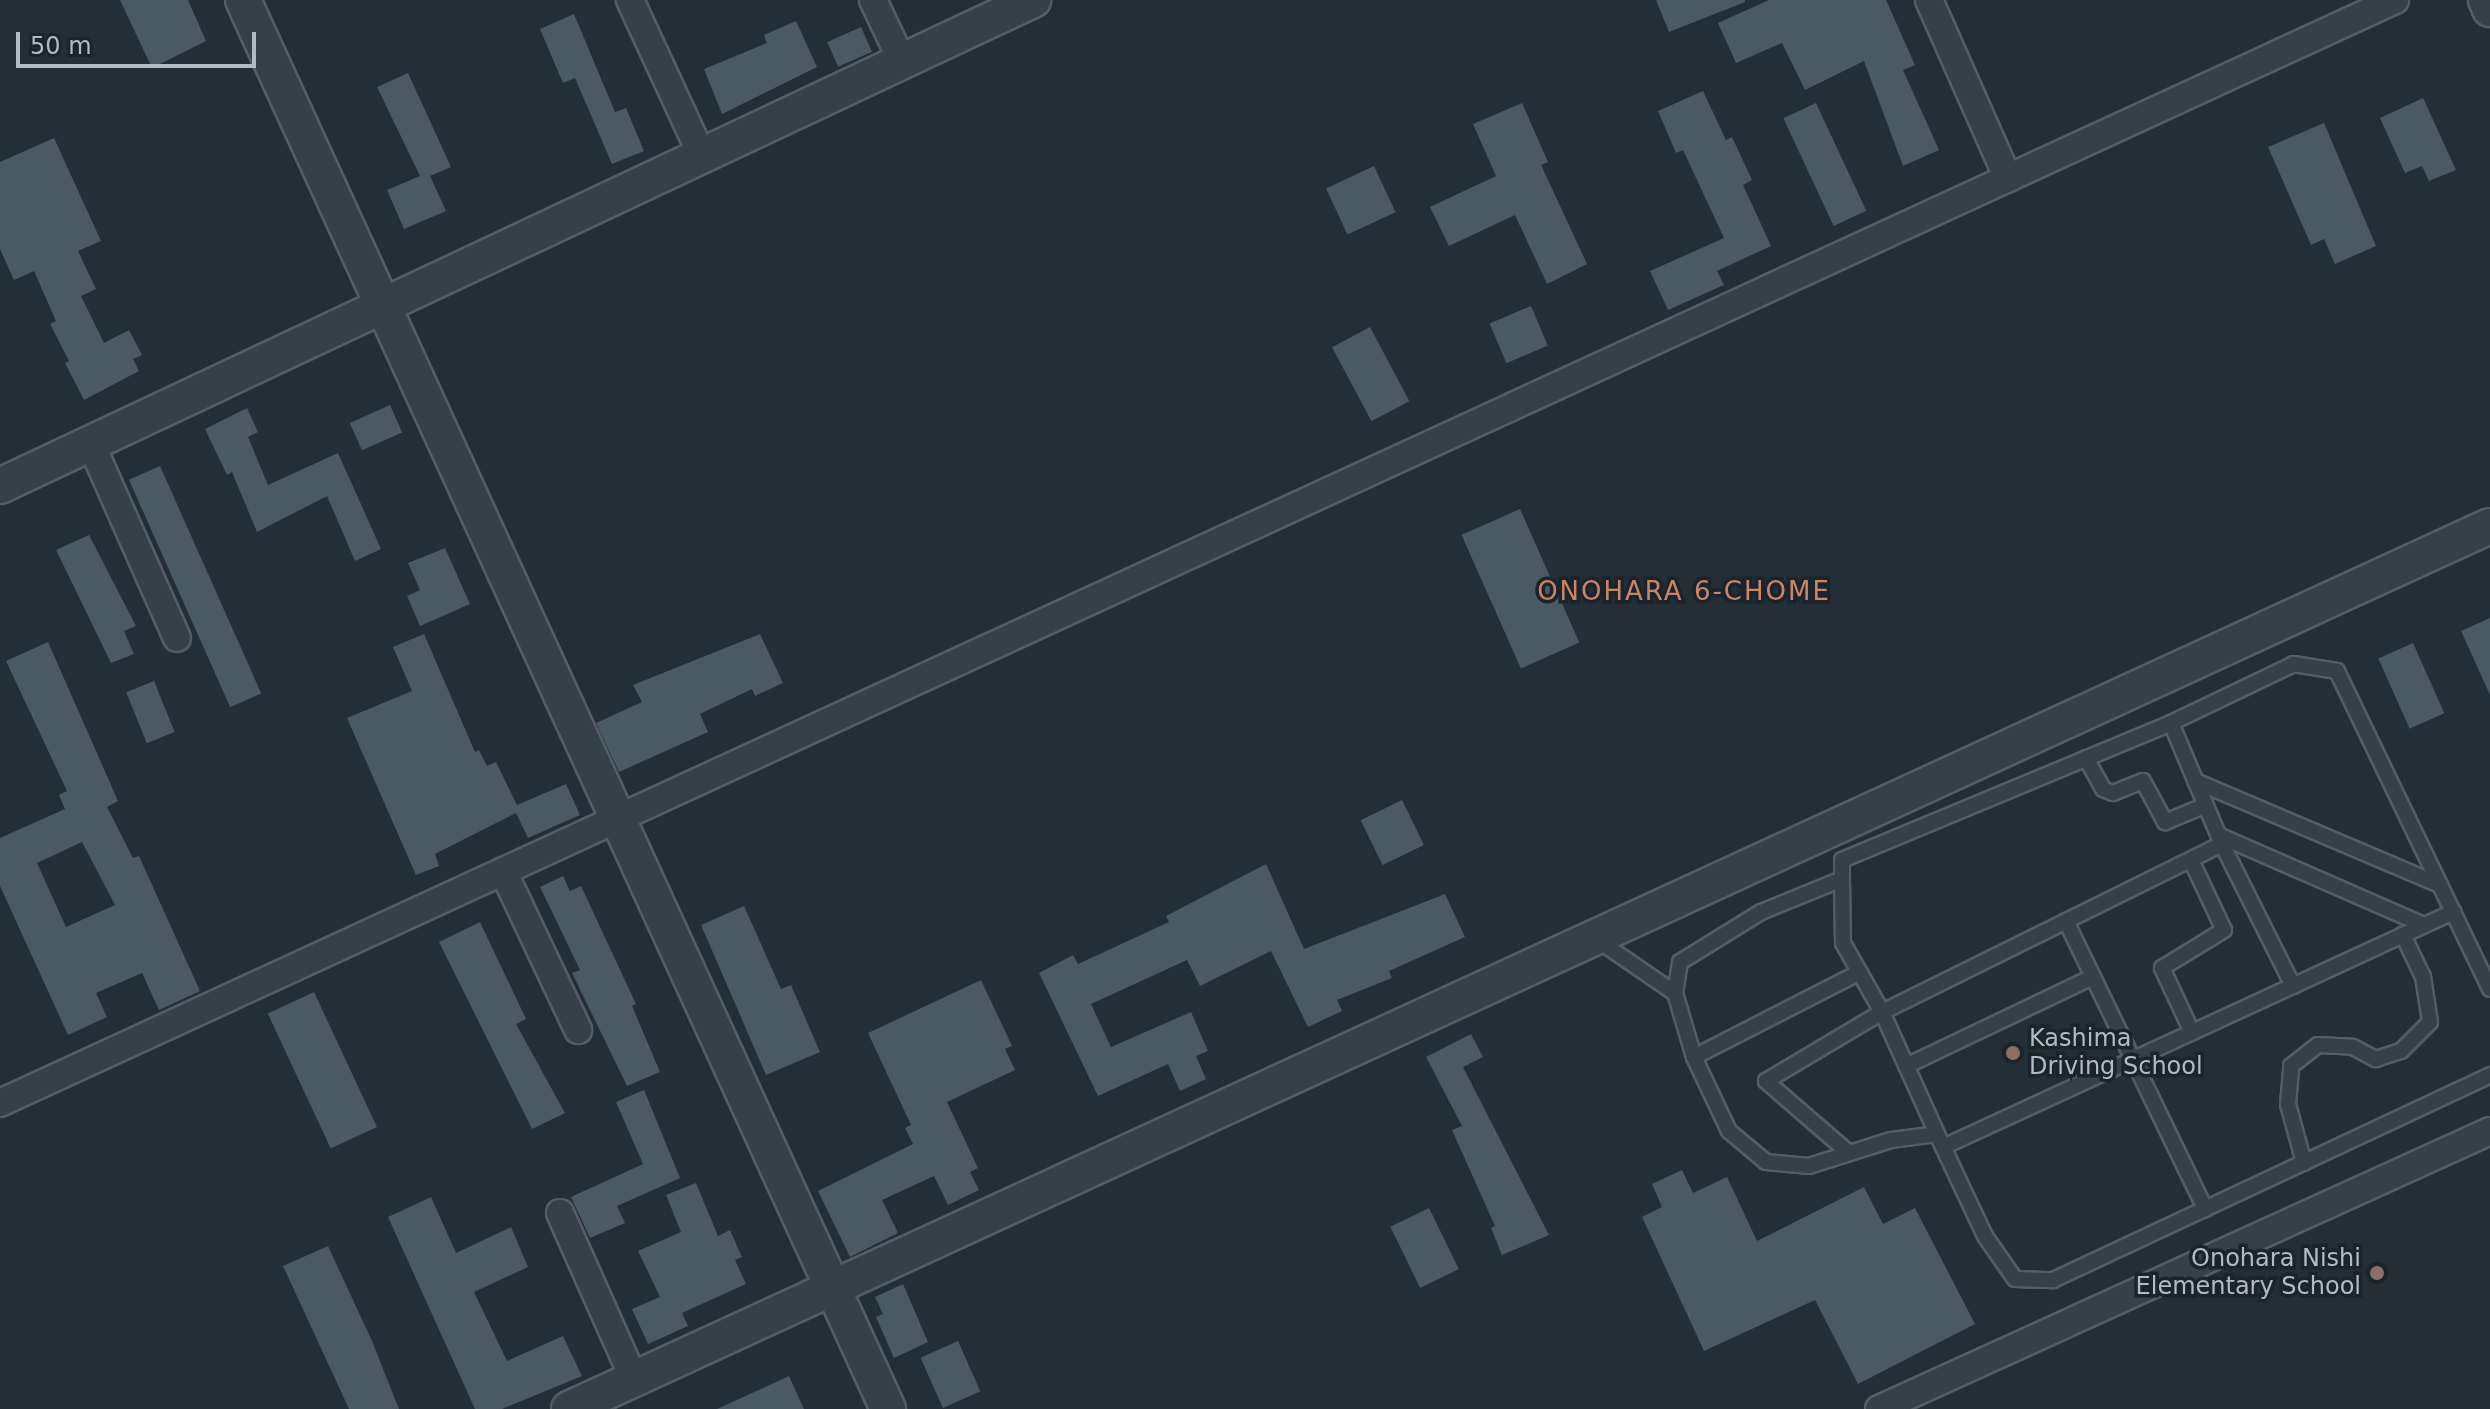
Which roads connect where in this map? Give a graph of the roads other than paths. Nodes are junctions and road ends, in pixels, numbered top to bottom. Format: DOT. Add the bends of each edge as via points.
graph roads {
  1 [pos="243,0"];
  2 [pos="630,0"];
  3 [pos="873,0"];
  4 [pos="1033,0"];
  5 [pos="1929,0"];
  6 [pos="2395,0"];
  7 [pos="2486,0"];
  8 [pos="2490,9"];
  9 [pos="901,59"];
  10 [pos="701,154"];
  11 [pos="2008,178"];
  12 [pos="383,309"];
  13 [pos="91,444"];
  14 [pos="0,486"];
  15 [pos="2490,526"];
  16 [pos="177,638"];
  17 [pos="2171,723"];
  18 [pos="2086,758"];
  19 [pos="2195,781"];
  20 [pos="2206,805"];
  21 [pos="615,819"];
  22 [pos="2220,839"];
  23 [pos="2191,860"];
  24 [pos="503,871"];
  25 [pos="1842,879"];
  26 [pos="2440,885"];
  27 [pos="2453,912"];
  28 [pos="2066,921"];
  29 [pos="2424,925"];
  30 [pos="2403,935"];
  31 [pos="1594,938"];
  32 [pos="1860,972"];
  33 [pos="2093,977"];
  34 [pos="2293,986"];
  35 [pos="2490,989"];
  36 [pos="1675,993"];
  37 [pos="1882,1012"];
  38 [pos="578,1030"];
  39 [pos="2192,1032"];
  40 [pos="1694,1057"];
  41 [pos="2132,1059"];
  42 [pos="1906,1066"];
  43 [pos="2490,1075"];
  44 [pos="0,1103"];
  45 [pos="2490,1131"];
  46 [pos="1940,1140"];
  47 [pos="1849,1153"];
  48 [pos="2304,1163"];
  49 [pos="2205,1209"];
  50 [pos="560,1213"];
  51 [pos="833,1287"];
  52 [pos="634,1379"];
  53 [pos="585,1406"];
  54 [pos="888,1409"];
  55 [pos="1879,1409"];
  1 -- 12 [label="street"];
  2 -- 10 [label="street"];
  3 -- 9 [label="street"];
  4 -- 9 [label="street"];
  5 -- 11 [label="street"];
  6 -- 11 [label="street"];
  7 -- 8 [label="street"];
  9 -- 10 [label="street"];
  10 -- 12 [label="street"];
  11 -- 21 [label="street"];
  12 -- 13 [label="street"];
  12 -- 21 [label="street"];
  13 -- 14 [label="street"];
  13 -- 16 [label="street"];
  15 -- 31 [label="street"];
  17 -- 18 [label="lane"];
  17 -- 19 [label="lane"];
  17 -- 26 [label="lane" via="2294,664 2337,671"];
  18 -- 20 [label="lane" via="2103,789 2113,793 2143,781 2165,822"];
  18 -- 25 [label="lane" via="1842,860"];
  19 -- 20 [label="lane"];
  19 -- 26 [label="lane"];
  20 -- 22 [label="lane"];
  21 -- 24 [label="street"];
  21 -- 51 [label="street"];
  22 -- 23 [label="lane"];
  22 -- 29 [label="lane"];
  22 -- 34 [label="lane"];
  23 -- 28 [label="lane"];
  23 -- 39 [label="lane" via="2224,930 2162,968"];
  24 -- 38 [label="street"];
  24 -- 44 [label="street"];
  25 -- 32 [label="lane" via="1843,943"];
  25 -- 36 [label="lane" via="1761,912 1680,962"];
  26 -- 27 [label="lane"];
  27 -- 29 [label="lane"];
  27 -- 35 [label="lane"];
  28 -- 33 [label="lane"];
  28 -- 37 [label="lane"];
  29 -- 30 [label="lane"];
  30 -- 34 [label="lane"];
  30 -- 48 [label="lane" via="2423,977 2430,1022 2401,1051 2376,1059 2353,1047 2318,1045 2291,1066 2288,1104"];
  31 -- 36 [label="lane"];
  31 -- 51 [label="street"];
  32 -- 37 [label="lane"];
  32 -- 40 [label="lane"];
  33 -- 41 [label="lane"];
  33 -- 42 [label="lane"];
  34 -- 39 [label="lane"];
  36 -- 40 [label="lane"];
  37 -- 42 [label="lane"];
  37 -- 47 [label="lane" via="1766,1081"];
  39 -- 41 [label="lane"];
  40 -- 47 [label="lane" via="1729,1131 1766,1162 1809,1166"];
  41 -- 46 [label="lane"];
  41 -- 49 [label="lane"];
  42 -- 46 [label="lane"];
  43 -- 48 [label="lane"];
  45 -- 55 [label="street"];
  46 -- 47 [label="lane"];
  46 -- 49 [label="lane" via="1985,1236 2015,1279 2053,1280"];
  48 -- 49 [label="lane"];
  50 -- 52 [label="street"];
  51 -- 52 [label="street"];
  51 -- 54 [label="street"];
  52 -- 53 [label="street"];
}
